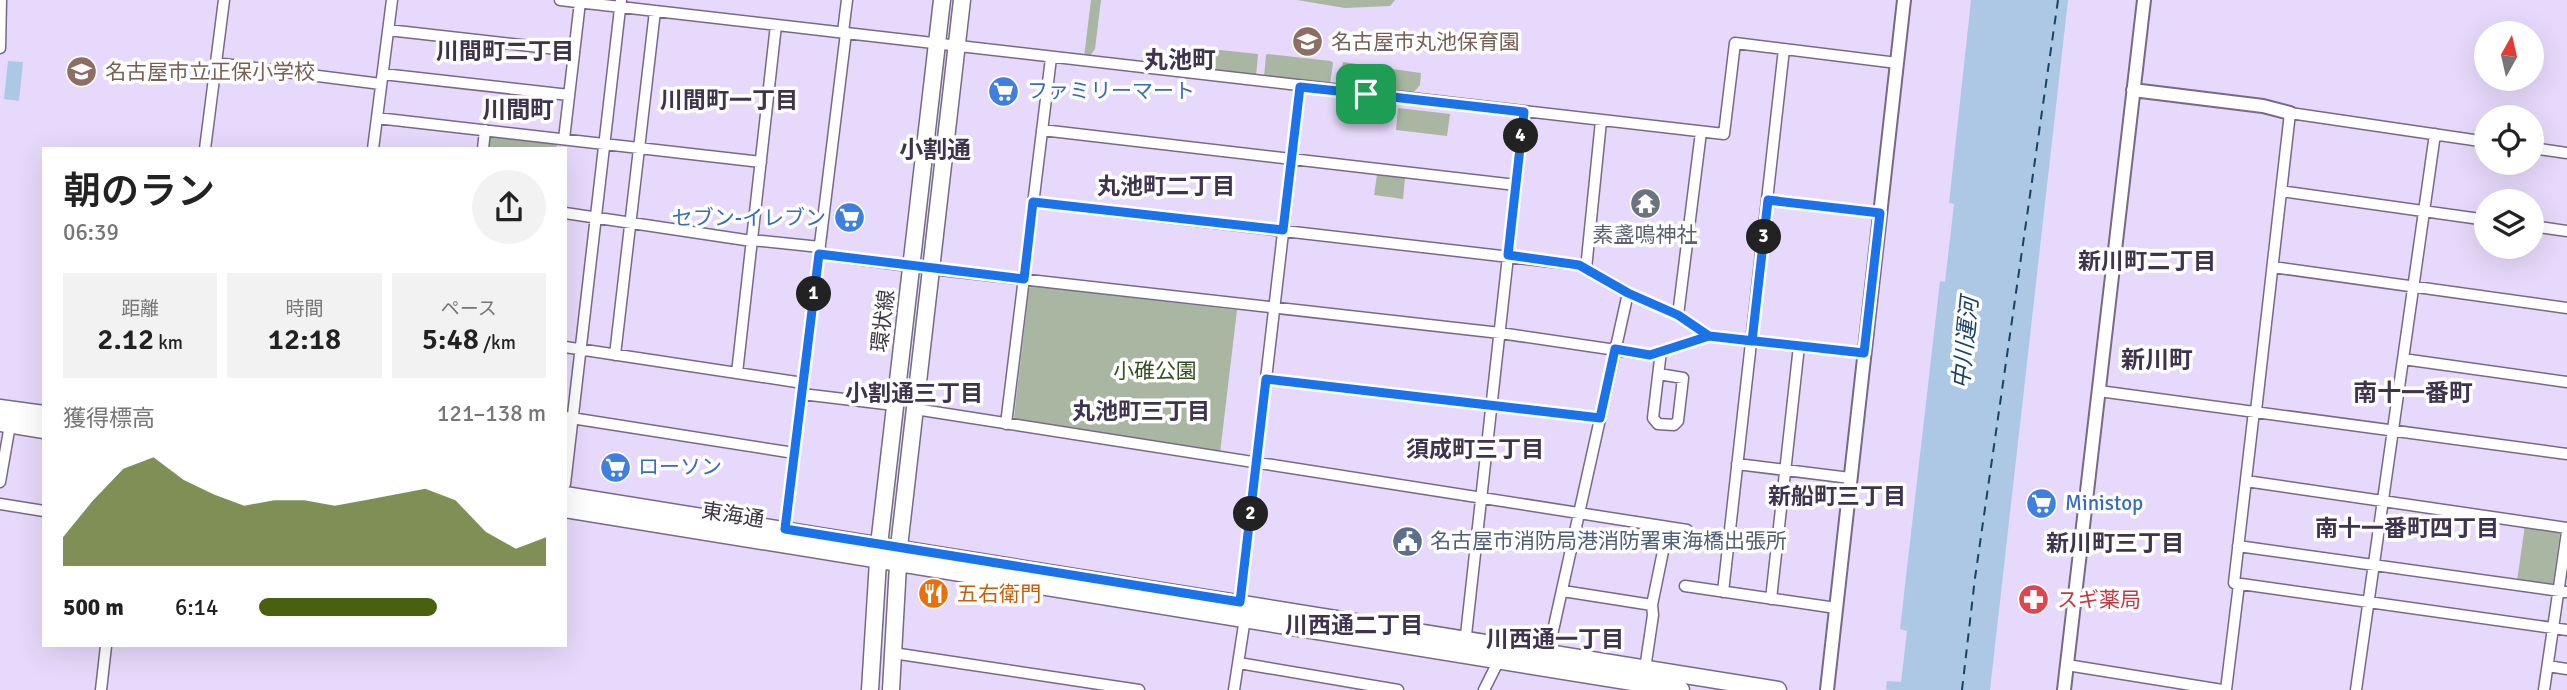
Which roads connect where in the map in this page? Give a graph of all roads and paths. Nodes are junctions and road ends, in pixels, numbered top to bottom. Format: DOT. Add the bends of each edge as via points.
graph roads {
  1 [pos="1,0"];
  2 [pos="224,0"];
  3 [pos="392,0"];
  4 [pos="560,0"];
  5 [pos="847,0"];
  6 [pos="942,0"];
  7 [pos="962,0"];
  8 [pos="1904,0"];
  9 [pos="2144,0"];
  10 [pos="580,2"];
  11 [pos="621,3"];
  12 [pos="656,11"];
  13 [pos="776,25"];
  14 [pos="388,30"];
  15 [pos="844,33"];
  16 [pos="937,43"];
  17 [pos="957,47"];
  18 [pos="0,48"];
  19 [pos="1784,49"];
  20 [pos="574,51"];
  21 [pos="1051,58"];
  22 [pos="216,63"];
  23 [pos="1897,63"];
  24 [pos="382,79"];
  25 [pos="1300,87"];
  26 [pos="2133,90"];
  27 [pos="569,95"];
  28 [pos="1524,112"];
  29 [pos="2290,113"];
  30 [pos="377,118"];
  31 [pos="1601,121"];
  32 [pos="485,130"];
  33 [pos="1042,130"];
  34 [pos="1701,132"];
  35 [pos="2435,134"];
  36 [pos="2474,140"];
  37 [pos="563,142"];
  38 [pos="604,144"];
  39 [pos="205,147"];
  40 [pos="373,147"];
  41 [pos="482,147"];
  42 [pos="639,148"];
  43 [pos="2544,150"];
  44 [pos="2567,153"];
  45 [pos="1292,159"];
  46 [pos="761,162"];
  47 [pos="1516,185"];
  48 [pos="2281,191"];
  49 [pos="1768,200"];
  50 [pos="1033,202"];
  51 [pos="2424,211"];
  52 [pos="567,213"];
  53 [pos="1880,213"];
  54 [pos="596,217"];
  55 [pos="2474,218"];
  56 [pos="631,223"];
  57 [pos="2544,228"];
  58 [pos="1283,230"];
  59 [pos="2567,231"];
  60 [pos="752,240"];
  61 [pos="819,250"];
  62 [pos="1508,255"];
  63 [pos="911,265"];
  64 [pos="2273,267"];
  65 [pos="932,269"];
  66 [pos="1586,269"];
  67 [pos="1024,279"];
  68 [pos="2414,286"];
  69 [pos="1628,293"];
  70 [pos="1275,307"];
  71 [pos="2567,308"];
  72 [pos="1678,315"];
  73 [pos="1500,333"];
  74 [pos="1709,336"];
  75 [pos="1752,341"];
  76 [pos="1799,346"];
  77 [pos="567,347"];
  78 [pos="581,349"];
  79 [pos="1615,349"];
  80 [pos="1661,351"];
  81 [pos="1864,353"];
  82 [pos="615,355"];
  83 [pos="2403,359"];
  84 [pos="737,373"];
  85 [pos="1659,374"];
  86 [pos="1266,379"];
  87 [pos="2567,382"];
  88 [pos="802,388"];
  89 [pos="2099,391"];
  90 [pos="894,405"];
  91 [pos="1492,405"];
  92 [pos="0,408"];
  93 [pos="915,409"];
  94 [pos="2255,411"];
  95 [pos="42,414"];
  96 [pos="569,418"];
  97 [pos="1600,418"];
  98 [pos="5,424"];
  99 [pos="1006,424"];
  100 [pos="42,430"];
  101 [pos="2393,430"];
  102 [pos="567,451"];
  103 [pos="794,453"];
  104 [pos="2567,454"];
  105 [pos="1256,464"];
  106 [pos="1737,464"];
  107 [pos="1785,470"];
  108 [pos="1850,478"];
  109 [pos="2246,481"];
  110 [pos="0,482"];
  111 [pos="567,495"];
  112 [pos="1481,498"];
  113 [pos="2383,501"];
  114 [pos="0,504"];
  115 [pos="567,509"];
  116 [pos="42,511"];
  117 [pos="1579,513"];
  118 [pos="1668,527"];
  119 [pos="785,529"];
  120 [pos="1688,530"];
  121 [pos="2567,530"];
  122 [pos="2238,546"];
  123 [pos="879,552"];
  124 [pos="899,555"];
  125 [pos="2374,565"];
  126 [pos="2239,584"];
  127 [pos="1685,586"];
  128 [pos="2563,591"];
  129 [pos="1563,592"];
  130 [pos="1723,592"];
  131 [pos="1771,599"];
  132 [pos="2369,602"];
  133 [pos="1652,605"];
  134 [pos="1836,608"];
  135 [pos="1243,610"];
  136 [pos="2553,628"];
  137 [pos="2567,631"];
  138 [pos="1465,646"];
  139 [pos="106,647"];
  140 [pos="893,653"];
  141 [pos="1503,653"];
  142 [pos="1549,653"];
  143 [pos="1239,663"];
  144 [pos="2067,665"];
  145 [pos="2548,666"];
  146 [pos="1645,668"];
  147 [pos="2567,669"];
  148 [pos="1604,684"];
  149 [pos="101,690"];
  150 [pos="870,690"];
  151 [pos="891,690"];
  152 [pos="1139,690"];
  153 [pos="1234,690"];
  154 [pos="1398,690"];
  155 [pos="1484,690"];
  156 [pos="1681,690"];
  157 [pos="1778,690"];
  158 [pos="1827,690"];
  159 [pos="2064,690"];
  160 [pos="2224,690"];
  161 [pos="2357,690"];
  162 [pos="2544,690"];
  1 -- 18 [label="street"];
  2 -- 22 [label="street"];
  3 -- 14 [label="street"];
  4 -- 10 [label="street"];
  5 -- 15 [label="street"];
  6 -- 16 [label="main road, 環状線"];
  7 -- 17 [label="main road, 環状線"];
  8 -- 23 [label="street"];
  9 -- 26 [label="street"];
  10 -- 11 [label="street"];
  10 -- 20 [label="street"];
  11 -- 12 [label="street"];
  11 -- 38 [label="street"];
  12 -- 13 [label="street"];
  12 -- 42 [label="street"];
  13 -- 15 [label="street"];
  13 -- 46 [label="street"];
  14 -- 20 [label="street"];
  14 -- 24 [label="street"];
  15 -- 16 [label="street"];
  15 -- 61 [label="street"];
  16 -- 17 [label="street"];
  16 -- 63 [label="main road, 環状線"];
  17 -- 21 [label="street"];
  17 -- 65 [label="main road, 環状線"];
  19 -- 23 [label="street"];
  19 -- 34 [label="street" via="1735,43 1724,134"];
  19 -- 49 [label="street"];
  20 -- 27 [label="street"];
  21 -- 25 [label="street"];
  21 -- 33 [label="street"];
  22 -- 24 [label="street"];
  22 -- 39 [label="street"];
  23 -- 53 [label="street"];
  24 -- 27 [label="street"];
  24 -- 30 [label="street"];
  25 -- 28 [label="street"];
  25 -- 45 [label="street"];
  26 -- 29 [label="street"];
  26 -- 89 [label="street"];
  27 -- 37 [label="street"];
  28 -- 31 [label="street"];
  28 -- 47 [label="street"];
  29 -- 35 [label="street"];
  29 -- 48 [label="street"];
  30 -- 32 [label="street"];
  30 -- 40 [label="street"];
  31 -- 34 [label="street"];
  31 -- 66 [label="street"];
  32 -- 37 [label="street"];
  32 -- 41 [label="street"];
  33 -- 45 [label="street"];
  33 -- 50 [label="street"];
  34 -- 72 [label="street"];
  35 -- 36 [label="street"];
  35 -- 51 [label="street"];
  37 -- 38 [label="street"];
  38 -- 42 [label="street"];
  38 -- 54 [label="street"];
  42 -- 46 [label="street"];
  42 -- 56 [label="street"];
  43 -- 44 [label="street"];
  45 -- 47 [label="street"];
  45 -- 58 [label="street"];
  46 -- 60 [label="street"];
  47 -- 62 [label="street"];
  48 -- 51 [label="street"];
  48 -- 64 [label="street"];
  49 -- 53 [label="street"];
  49 -- 75 [label="street"];
  50 -- 58 [label="street"];
  50 -- 67 [label="street"];
  51 -- 55 [label="street"];
  51 -- 68 [label="street"];
  52 -- 54 [label="street"];
  53 -- 81 [label="street"];
  54 -- 56 [label="street"];
  54 -- 78 [label="street"];
  56 -- 60 [label="street"];
  56 -- 82 [label="street"];
  57 -- 59 [label="street"];
  58 -- 62 [label="street"];
  58 -- 70 [label="street"];
  60 -- 61 [label="street"];
  60 -- 84 [label="street"];
  61 -- 63 [label="street"];
  61 -- 88 [label="street"];
  62 -- 66 [label="street"];
  62 -- 73 [label="street"];
  63 -- 65 [label="street"];
  63 -- 90 [label="main road, 環状線"];
  64 -- 68 [label="street"];
  64 -- 94 [label="street"];
  65 -- 67 [label="street"];
  65 -- 93 [label="main road, 環状線"];
  66 -- 69 [label="street"];
  67 -- 70 [label="street"];
  67 -- 99 [label="street"];
  68 -- 71 [label="street"];
  68 -- 83 [label="street"];
  69 -- 72 [label="street"];
  69 -- 79 [label="street"];
  70 -- 73 [label="street"];
  70 -- 86 [label="street"];
  72 -- 74 [label="street"];
  73 -- 79 [label="street"];
  73 -- 91 [label="street"];
  74 -- 75 [label="street"];
  74 -- 80 [label="street"];
  75 -- 76 [label="street"];
  75 -- 106 [label="street"];
  76 -- 81 [label="street"];
  76 -- 107 [label="street"];
  77 -- 78 [label="street"];
  78 -- 82 [label="street"];
  78 -- 96 [label="street"];
  79 -- 80 [label="street" via="1650,355"];
  79 -- 97 [label="street"];
  80 -- 85 [label="street"];
  81 -- 108 [label="street"];
  82 -- 84 [label="street"];
  83 -- 87 [label="street"];
  83 -- 101 [label="street"];
  84 -- 88 [label="street"];
  85 -- 85 [label="street" via="1653,418 1658,424 1674,425 1683,378"];
  86 -- 91 [label="street"];
  86 -- 105 [label="street"];
  88 -- 90 [label="street"];
  88 -- 103 [label="street"];
  89 -- 94 [label="street"];
  89 -- 144 [label="street"];
  90 -- 123 [label="main road, 環状線"];
  91 -- 97 [label="street"];
  91 -- 112 [label="street"];
  92 -- 95 [label="main road"];
  93 -- 99 [label="street"];
  93 -- 124 [label="main road, 環状線"];
  94 -- 101 [label="street"];
  94 -- 109 [label="street"];
  96 -- 102 [label="street"];
  96 -- 103 [label="street"];
  97 -- 117 [label="street"];
  98 -- 100 [label="main road"];
  98 -- 110 [label="street"];
  99 -- 105 [label="street"];
  101 -- 104 [label="street"];
  101 -- 113 [label="street"];
  103 -- 119 [label="street"];
  105 -- 112 [label="street"];
  105 -- 135 [label="street"];
  106 -- 107 [label="street"];
  106 -- 130 [label="street"];
  107 -- 108 [label="street"];
  107 -- 131 [label="street"];
  108 -- 134 [label="street"];
  109 -- 113 [label="street"];
  109 -- 122 [label="street"];
  111 -- 119 [label="main road, 東海通"];
  112 -- 117 [label="street"];
  112 -- 138 [label="street"];
  113 -- 121 [label="street"];
  113 -- 125 [label="street"];
  114 -- 116 [label="street"];
  115 -- 123 [label="main road, 東海通"];
  117 -- 118 [label="street"];
  117 -- 129 [label="street"];
  118 -- 120 [label="street"];
  118 -- 133 [label="street"];
  119 -- 123 [label="main road, 東海通"];
  121 -- 128 [label="street"];
  122 -- 125 [label="street"];
  122 -- 126 [label="street" via="2234,583"];
  123 -- 124 [label="main road, 東海通"];
  123 -- 150 [label="main road, 環状線"];
  124 -- 135 [label="main road, 東海通"];
  124 -- 140 [label="main road, 環状線"];
  125 -- 128 [label="street"];
  125 -- 132 [label="street"];
  126 -- 132 [label="street"];
  126 -- 160 [label="street"];
  127 -- 130 [label="street"];
  128 -- 136 [label="street"];
  129 -- 133 [label="street"];
  129 -- 142 [label="street"];
  130 -- 131 [label="street"];
  131 -- 134 [label="street"];
  132 -- 136 [label="street"];
  132 -- 161 [label="street"];
  133 -- 146 [label="street"];
  134 -- 158 [label="street"];
  135 -- 138 [label="main road, 東海通"];
  135 -- 143 [label="street"];
  136 -- 137 [label="street"];
  136 -- 145 [label="street"];
  138 -- 141 [label="main road, 東海通"];
  139 -- 149 [label="street"];
  140 -- 151 [label="main road, 環状線"];
  140 -- 152 [label="street"];
  141 -- 142 [label="main road"];
  141 -- 148 [label="main road, 東海通"];
  141 -- 155 [label="street"];
  142 -- 146 [label="main road"];
  143 -- 153 [label="street"];
  143 -- 154 [label="street"];
  144 -- 159 [label="street"];
  144 -- 160 [label="street"];
  145 -- 147 [label="street"];
  145 -- 162 [label="street"];
  146 -- 157 [label="main road"];
  148 -- 156 [label="main road, 東海通"];
}
